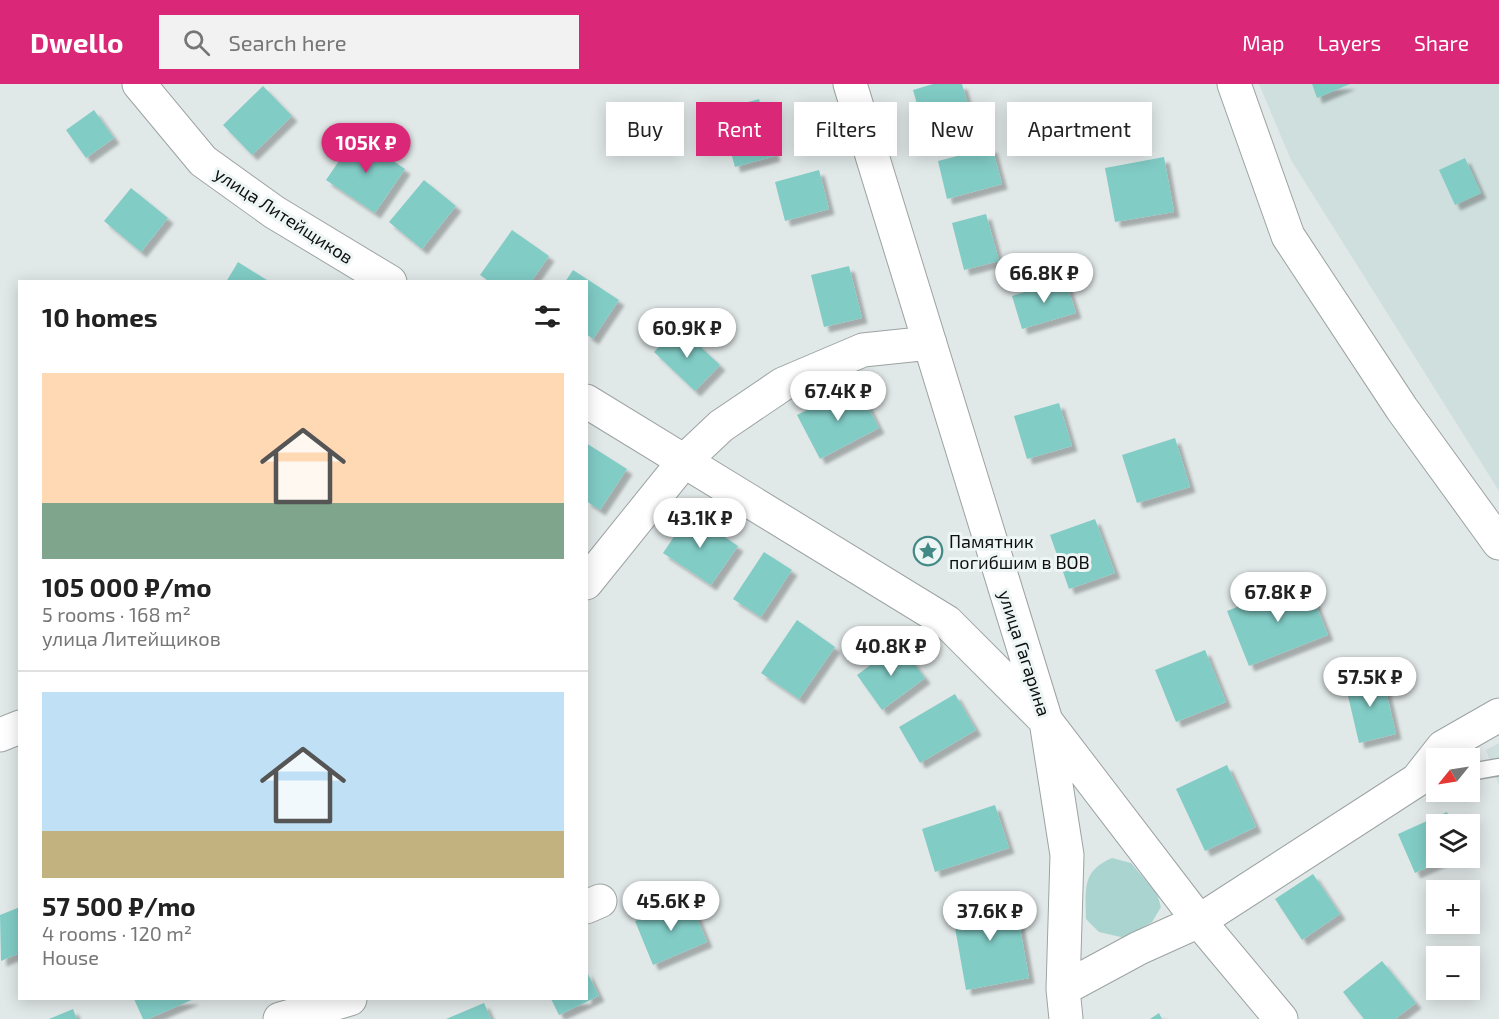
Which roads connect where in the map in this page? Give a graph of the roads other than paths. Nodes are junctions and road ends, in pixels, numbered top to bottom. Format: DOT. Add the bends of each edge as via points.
graph roads {
  1 [pos="139,84"];
  2 [pos="850,84"];
  3 [pos="1234,84"];
  4 [pos="387,280"];
  5 [pos="930,343"];
  6 [pos="588,402"];
  7 [pos="685,460"];
  8 [pos="1499,543"];
  9 [pos="588,581"];
  10 [pos="1499,716"];
  11 [pos="1046,721"];
  12 [pos="18,728"];
  13 [pos="0,735"];
  14 [pos="1442,748"];
  15 [pos="1499,767"];
  16 [pos="1480,770"];
  17 [pos="1426,779"];
  18 [pos="1199,921"];
  19 [pos="345,1000"];
  20 [pos="1065,1004"];
  21 [pos="289,1011"];
  22 [pos="1281,1019"];
  1 -- 4 [label="street, улица Литейщиков" via="203,161 274,212"];
  2 -- 5 [label="street, улица Гагарина"];
  3 -- 8 [label="street" via="1288,236 1402,409"];
  5 -- 7 [label="street" via="863,350 783,384 721,426"];
  5 -- 11 [label="street, улица Гагарина"];
  6 -- 7 [label="street"];
  7 -- 9 [label="street"];
  7 -- 11 [label="street" via="947,622"];
  10 -- 14 [label="street"];
  11 -- 18 [label="street, улица Гагарина"];
  11 -- 20 [label="street" via="1067,855"];
  12 -- 13 [label="street"];
  15 -- 16 [label="lane"];
  17 -- 18 [label="street"];
  18 -- 20 [label="street" via="1139,948"];
  18 -- 22 [label="street, улица Гагарина"];
  19 -- 21 [label="street"];
}
